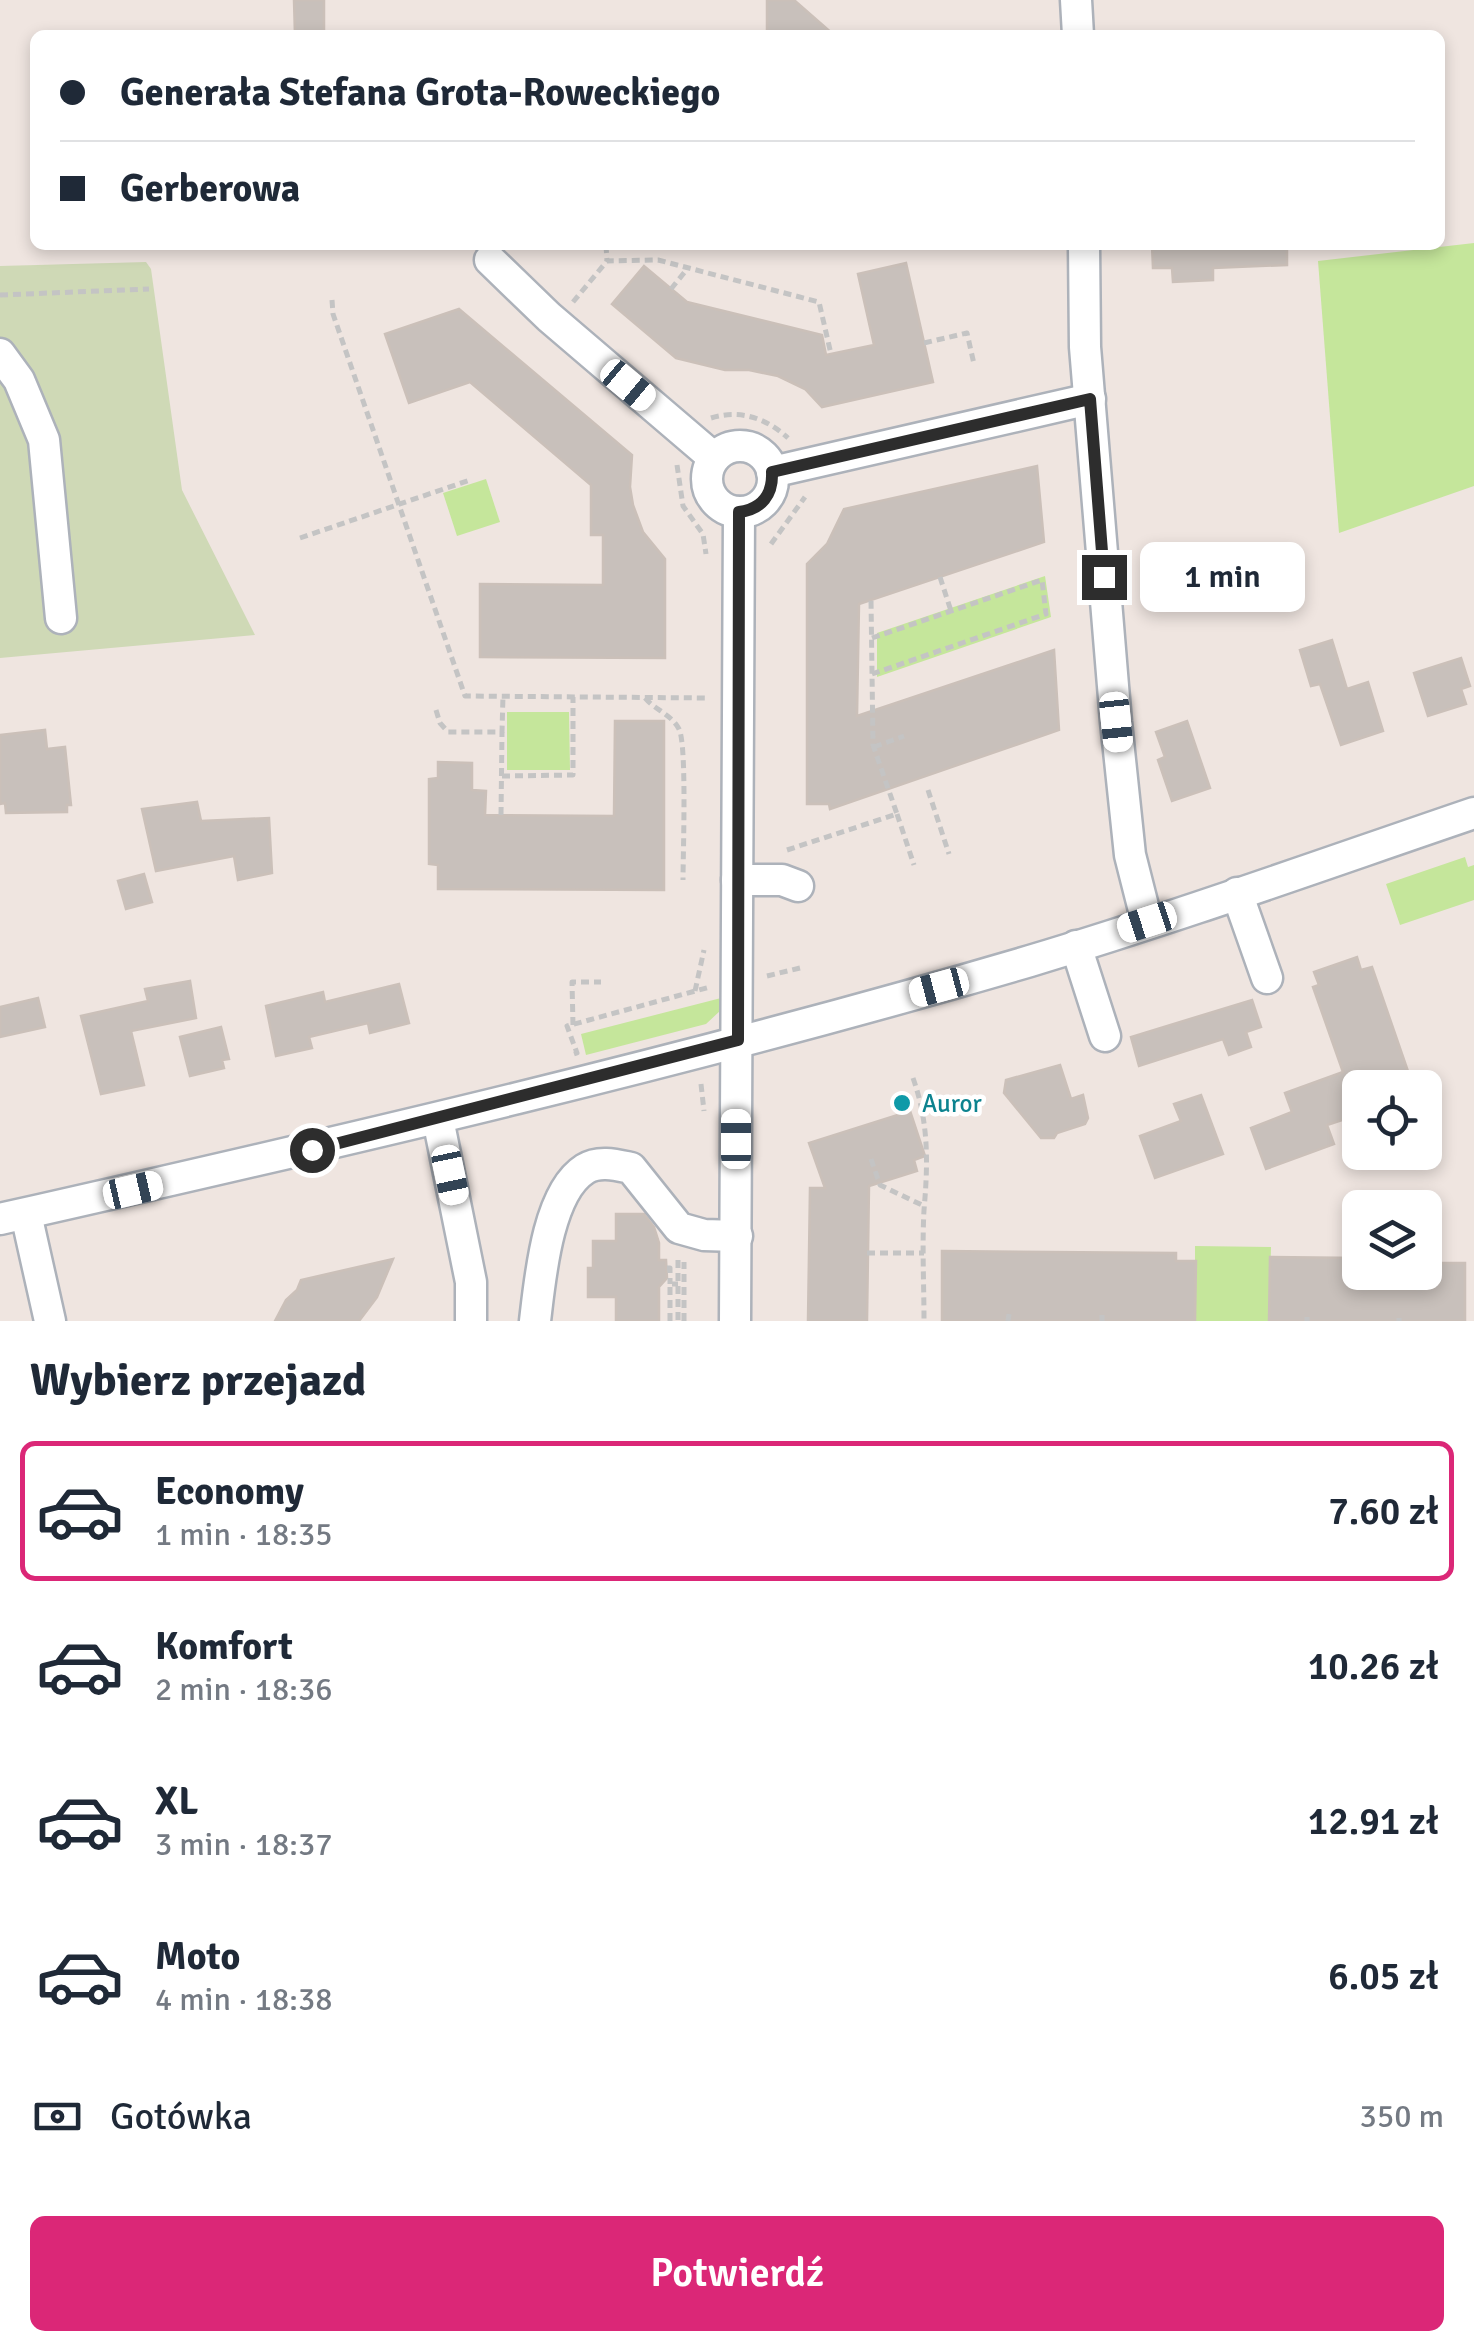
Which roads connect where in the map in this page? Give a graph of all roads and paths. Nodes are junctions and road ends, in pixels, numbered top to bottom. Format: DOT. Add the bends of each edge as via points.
graph roads {
  1 [pos="1076,0"];
  2 [pos="1078,30"];
  3 [pos="606,250"];
  4 [pos="1084,250"];
  5 [pos="490,260"];
  6 [pos="607,261"];
  7 [pos="688,268"];
  8 [pos="149,289"];
  9 [pos="671,289"];
  10 [pos="0,294"];
  11 [pos="332,300"];
  12 [pos="568,308"];
  13 [pos="924,343"];
  14 [pos="0,354"];
  15 [pos="831,354"];
  16 [pos="974,364"];
  17 [pos="1090,399"];
  18 [pos="714,458"];
  19 [pos="772,472"];
  20 [pos="470,480"];
  21 [pos="398,505"];
  22 [pos="739,512"];
  23 [pos="300,538"];
  24 [pos="411,542"];
  25 [pos="401,545"];
  26 [pos="940,577"];
  27 [pos="871,600"];
  28 [pos="951,612"];
  29 [pos="61,618"];
  30 [pos="872,638"];
  31 [pos="872,674"];
  32 [pos="503,696"];
  33 [pos="573,697"];
  34 [pos="644,698"];
  35 [pos="709,698"];
  36 [pos="436,710"];
  37 [pos="502,732"];
  38 [pos="904,736"];
  39 [pos="874,747"];
  40 [pos="502,776"];
  41 [pos="928,790"];
  42 [pos="1474,813"];
  43 [pos="897,814"];
  44 [pos="502,815"];
  45 [pos="784,851"];
  46 [pos="949,854"];
  47 [pos="914,865"];
  48 [pos="683,880"];
  49 [pos="737,880"];
  50 [pos="798,886"];
  51 [pos="1237,893"];
  52 [pos="1147,922"];
  53 [pos="1076,946"];
  54 [pos="800,968"];
  55 [pos="1267,978"];
  56 [pos="751,979"];
  57 [pos="601,982"];
  58 [pos="1106,1036"];
  59 [pos="738,1040"];
  60 [pos="913,1078"];
  61 [pos="701,1084"];
  62 [pos="438,1119"];
  63 [pos="705,1124"];
  64 [pos="872,1160"];
  65 [pos="924,1206"];
  66 [pos="13,1216"];
  67 [pos="736,1236"];
  68 [pos="691,1242"];
  69 [pos="867,1253"];
  70 [pos="924,1253"];
  71 [pos="666,1268"];
  72 [pos="670,1284"];
  73 [pos="678,1284"];
  74 [pos="50,1321"];
  75 [pos="471,1321"];
  76 [pos="535,1321"];
  77 [pos="670,1321"];
  78 [pos="681,1321"];
  79 [pos="736,1321"];
  80 [pos="924,1321"];
  1 -- 2 [label="street"];
  3 -- 6 [label="path"];
  4 -- 17 [label="street"];
  5 -- 18 [label="street"];
  6 -- 7 [label="path" via="658,260"];
  6 -- 12 [label="path"];
  7 -- 9 [label="path"];
  7 -- 15 [label="path" via="818,302"];
  8 -- 10 [label="path"];
  11 -- 21 [label="path"];
  13 -- 16 [label="path" via="967,333"];
  14 -- 29 [label="street" via="20,380 44,440"];
  17 -- 19 [label="street"];
  17 -- 52 [label="street" via="1130,855"];
  18 -- 19 [label="street" via="732,446 747,446 762,454"];
  18 -- 22 [label="street" via="707,474 710,493"];
  19 -- 22 [label="street" via="766,498"];
  20 -- 21 [label="path"];
  21 -- 23 [label="path"];
  21 -- 24 [label="path"];
  22 -- 49 [label="street"];
  24 -- 25 [label="path"];
  24 -- 32 [label="path" via="465,696"];
  26 -- 28 [label="path"];
  27 -- 30 [label="path"];
  28 -- 30 [label="path"];
  28 -- 31 [label="path" via="1042,580 1046,614"];
  30 -- 31 [label="path"];
  31 -- 39 [label="path"];
  32 -- 33 [label="path"];
  32 -- 37 [label="path"];
  33 -- 34 [label="path"];
  33 -- 40 [label="path" via="573,775"];
  34 -- 35 [label="path"];
  34 -- 48 [label="path" via="682,736"];
  36 -- 37 [label="path" via="448,732"];
  37 -- 40 [label="path"];
  38 -- 39 [label="path"];
  39 -- 43 [label="path"];
  40 -- 44 [label="path"];
  41 -- 46 [label="path"];
  42 -- 51 [label="street"];
  43 -- 45 [label="path"];
  43 -- 47 [label="path"];
  49 -- 50 [label="street"];
  49 -- 56 [label="street"];
  51 -- 52 [label="street"];
  51 -- 55 [label="street"];
  52 -- 53 [label="street"];
  53 -- 58 [label="street"];
  53 -- 59 [label="street"];
  54 -- 56 [label="path"];
  56 -- 57 [label="path" via="570,1025 572,982"];
  56 -- 59 [label="street"];
  59 -- 62 [label="street"];
  59 -- 67 [label="street"];
  60 -- 65 [label="path" via="924,1107"];
  61 -- 63 [label="path"];
  62 -- 66 [label="street"];
  62 -- 75 [label="street" via="471,1282"];
  64 -- 65 [label="path" via="880,1184"];
  65 -- 70 [label="path"];
  66 -- 74 [label="street"];
  67 -- 68 [label="street"];
  67 -- 79 [label="street"];
  68 -- 73 [label="path"];
  68 -- 76 [label="street" via="631,1168 586,1168 564,1194 543,1256"];
  68 -- 78 [label="path" via="704,1253 684,1254"];
  69 -- 70 [label="path"];
  70 -- 80 [label="path"];
  71 -- 72 [label="path"];
  72 -- 73 [label="path"];
  72 -- 77 [label="path"];
  73 -- 78 [label="path"];
}
